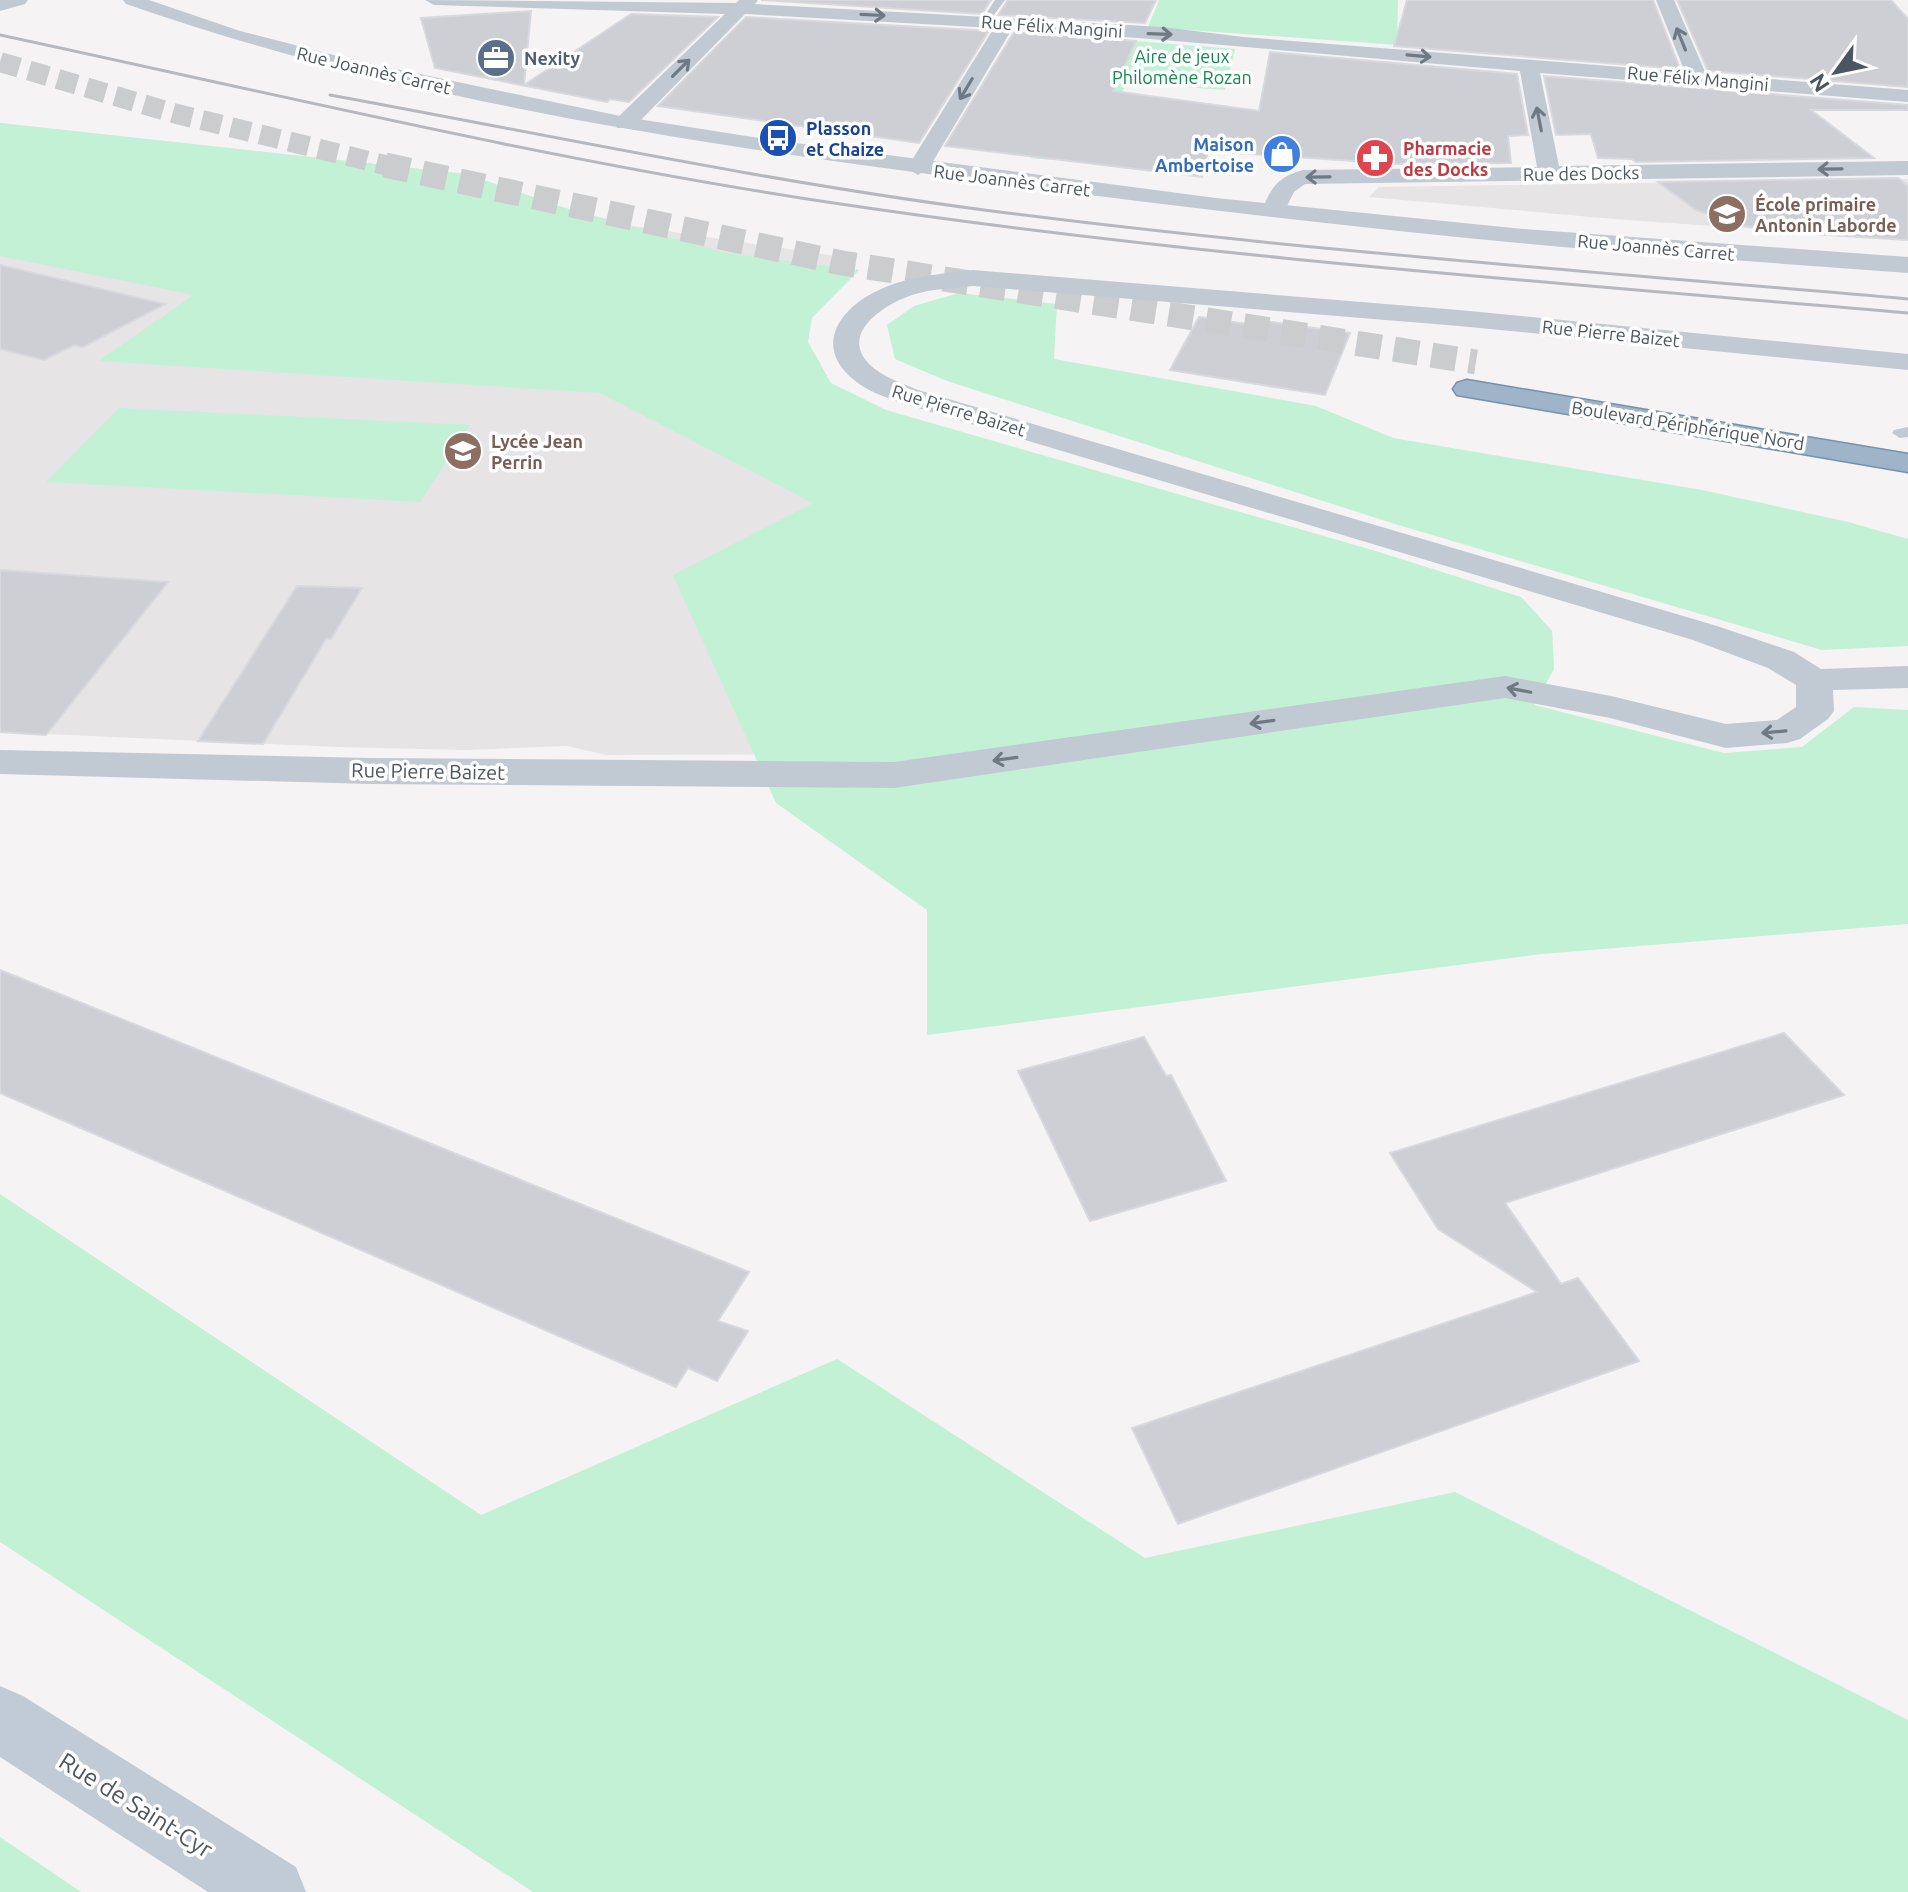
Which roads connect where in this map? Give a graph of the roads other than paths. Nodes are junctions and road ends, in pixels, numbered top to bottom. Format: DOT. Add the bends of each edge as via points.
graph roads {
  1 [pos="19,0"];
  2 [pos="132,0"];
  3 [pos="434,0"];
  4 [pos="1000,0"];
  5 [pos="1665,0"];
  6 [pos="744,4"];
  7 [pos="0,6"];
  8 [pos="984,21"];
  9 [pos="1007,23"];
  10 [pos="1531,65"];
  11 [pos="1697,77"];
  12 [pos="1908,96"];
  13 [pos="625,123"];
  14 [pos="918,168"];
  15 [pos="1908,168"];
  16 [pos="1549,173"];
  17 [pos="1274,211"];
  18 [pos="1908,265"];
  19 [pos="1908,362"];
  20 [pos="1467,389"];
  21 [pos="1527,398"];
  22 [pos="1744,407"];
  23 [pos="1773,413"];
  24 [pos="1906,434"];
  25 [pos="1908,463"];
  26 [pos="1908,482"];
  27 [pos="1908,677"];
  28 [pos="1814,680"];
  29 [pos="0,762"];
  30 [pos="0,1719"];
  31 [pos="271,1892"];
  1 -- 7 [label="street"];
  2 -- 13 [label="street, Rue Joannès Carret" via="233,35 351,66"];
  3 -- 6 [label="street, Rue Félix Mangini"];
  4 -- 8 [label="lane"];
  11 -- 5 [label="street, one-way"];
  6 -- 8 [label="street, Rue Félix Mangini, one-way"];
  13 -- 6 [label="street, one-way"];
  8 -- 9 [label="street, Rue Félix Mangini"];
  9 -- 10 [label="street, Rue Félix Mangini, one-way"];
  9 -- 14 [label="street, one-way"];
  10 -- 11 [label="street, Rue Félix Mangini"];
  16 -- 10 [label="street, one-way"];
  11 -- 12 [label="street, Rue Félix Mangini"];
  13 -- 14 [label="street, Rue Joannès Carret"];
  14 -- 17 [label="street, Rue Joannès Carret"];
  15 -- 16 [label="street, Rue des Docks, one-way"];
  16 -- 17 [label="street, Rue des Docks, one-way" via="1303,177 1283,187"];
  17 -- 18 [label="street, Rue Joannès Carret"];
  19 -- 28 [label="street, Rue Pierre Baizet" via="998,279 900,291 873,303 844,336 847,354 858,370 908,396 1705,633 1781,660"];
  20 -- 21 [label="highway, Boulevard Périphérique Nord"];
  21 -- 25 [label="highway, Boulevard Périphérique Nord"];
  21 -- 26 [label="highway"];
  22 -- 23 [label="highway, Boulevard Périphérique Nord"];
  23 -- 24 [label="highway, Boulevard Périphérique Nord"];
  23 -- 24 [label="highway"];
  27 -- 28 [label="street"];
  28 -- 29 [label="street, Rue Pierre Baizet, one-way" via="1815,711 1787,731 1726,736 1505,687 894,775"];
  30 -- 31 [label="main road, Rue de Saint-Cyr"];
}
